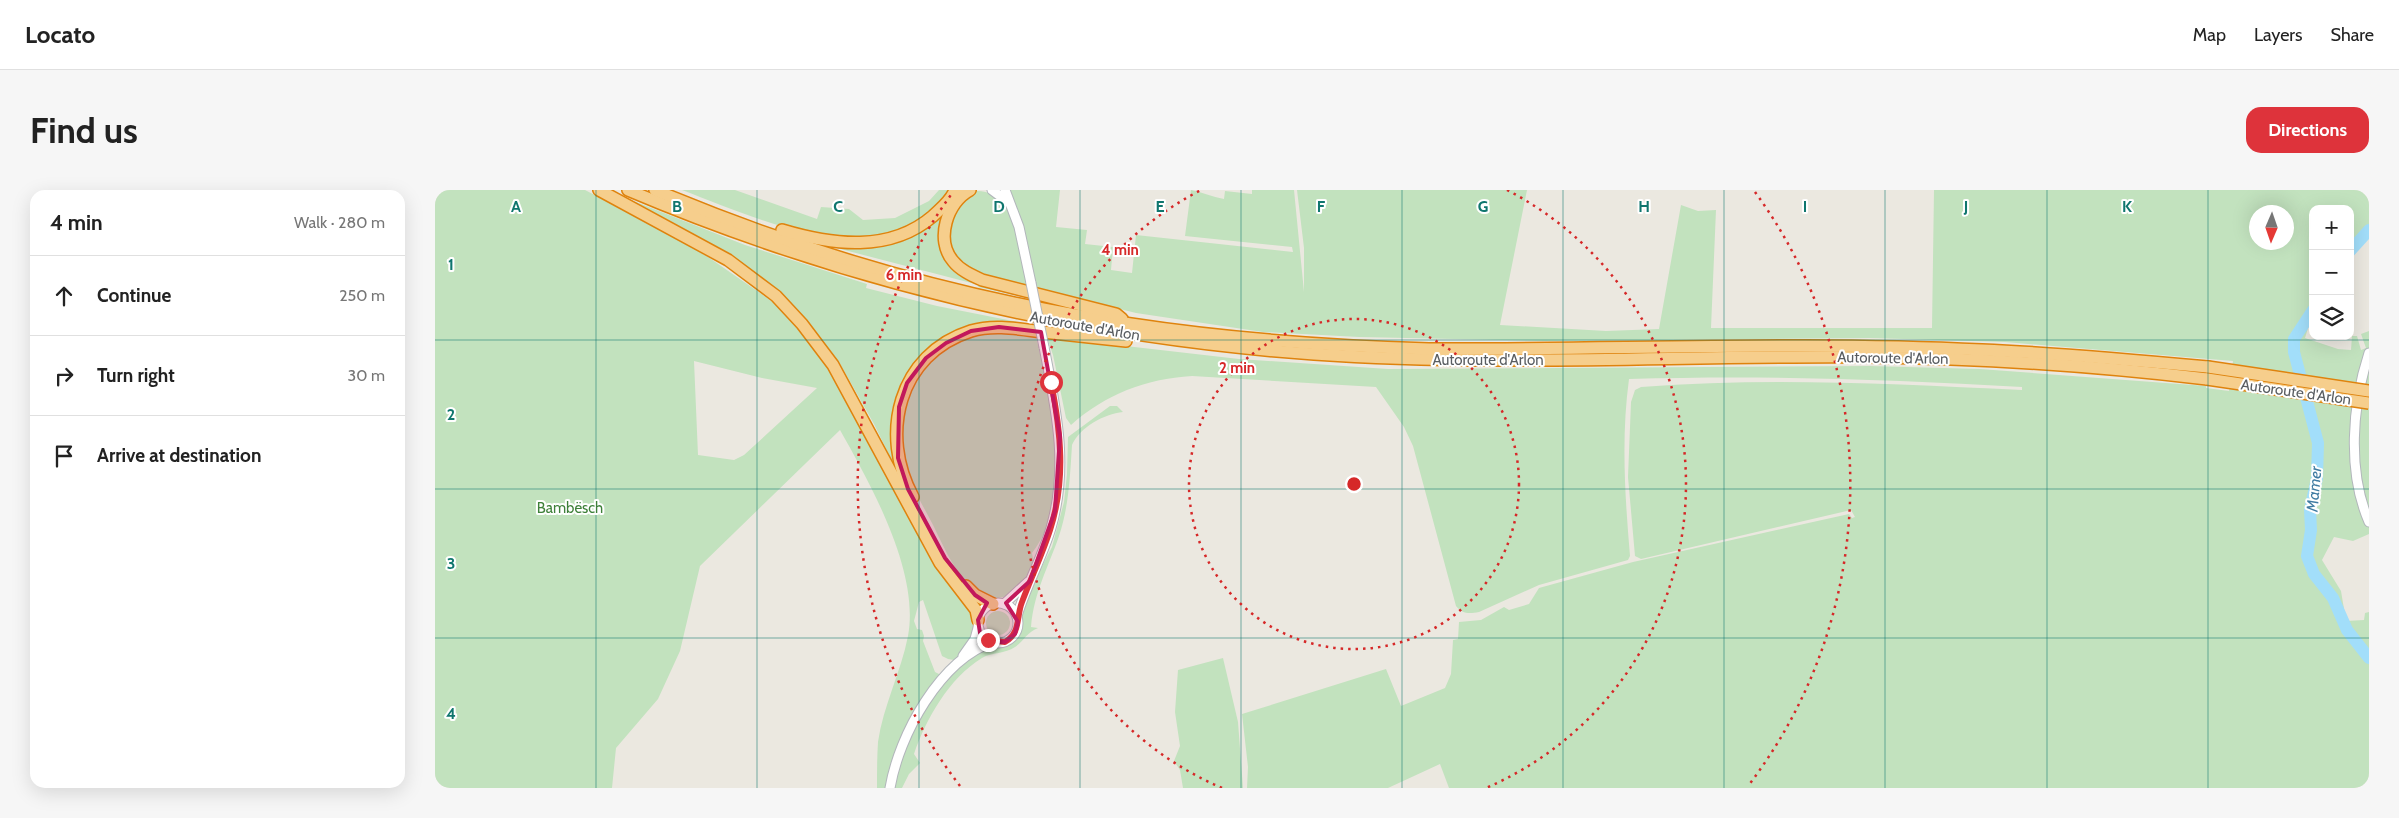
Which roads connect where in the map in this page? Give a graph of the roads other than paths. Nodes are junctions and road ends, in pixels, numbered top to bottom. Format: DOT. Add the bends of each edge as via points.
graph roads {
  1 [pos="599,190"];
  2 [pos="628,190"];
  3 [pos="655,190"];
  4 [pos="955,190"];
  5 [pos="970,190"];
  6 [pos="992,190"];
  7 [pos="1005,190"];
  8 [pos="1009,203"];
  9 [pos="718,215"];
  10 [pos="1130,324"];
  11 [pos="1178,341"];
  12 [pos="2369,354"];
  13 [pos="2208,373"];
  14 [pos="2369,391"];
  15 [pos="2369,403"];
  16 [pos="2369,522"];
  17 [pos="1029,580"];
  18 [pos="998,604"];
  19 [pos="1017,616"];
  20 [pos="978,624"];
  21 [pos="993,642"];
  22 [pos="961,660"];
  23 [pos="890,788"];
  1 -- 20 [label="highway" via="749,274 776,296 808,331 833,365 940,563 976,610"];
  2 -- 11 [label="highway, Autoroute d'Arlon" via="748,238 876,279 1067,324"];
  3 -- 9 [label="highway, Autoroute d'Arlon"];
  4 -- 9 [label="highway" via="947,203 922,224 878,242 830,242 741,217"];
  5 -- 10 [label="highway" via="962,194 954,206 945,229 947,253 963,271 982,280 1116,314"];
  6 -- 8 [label="main road"];
  7 -- 8 [label="main road"];
  8 -- 17 [label="main road, bridge" via="1019,227 1058,417 1061,474 1051,529"];
  9 -- 10 [label="highway, Autoroute d'Arlon" via="889,272 998,299"];
  10 -- 13 [label="highway, Autoroute d'Arlon" via="1232,337 1362,347 1545,350 1870,347 2065,354"];
  11 -- 13 [label="highway, Autoroute d'Arlon" via="1306,354 1429,359 1871,357"];
  11 -- 18 [label="highway" via="1150,344 999,327 971,331 946,343 927,358 907,383 896,433 898,458 908,489 945,558 962,582 975,595"];
  12 -- 16 [label="main road" via="2357,404 2355,448 2359,489"];
  13 -- 14 [label="highway, Autoroute d'Arlon, bridge"];
  13 -- 15 [label="highway, Autoroute d'Arlon, bridge"];
  17 -- 18 [label="main road"];
  17 -- 19 [label="main road"];
  18 -- 19 [label="main road" via="1014,611"];
  18 -- 20 [label="main road" via="983,610"];
  19 -- 21 [label="main road" via="1017,628 1010,639"];
  20 -- 21 [label="main road" via="984,637"];
  20 -- 22 [label="main road" via="975,639"];
  21 -- 22 [label="main road"];
  22 -- 23 [label="main road" via="918,714 898,759"];
}
